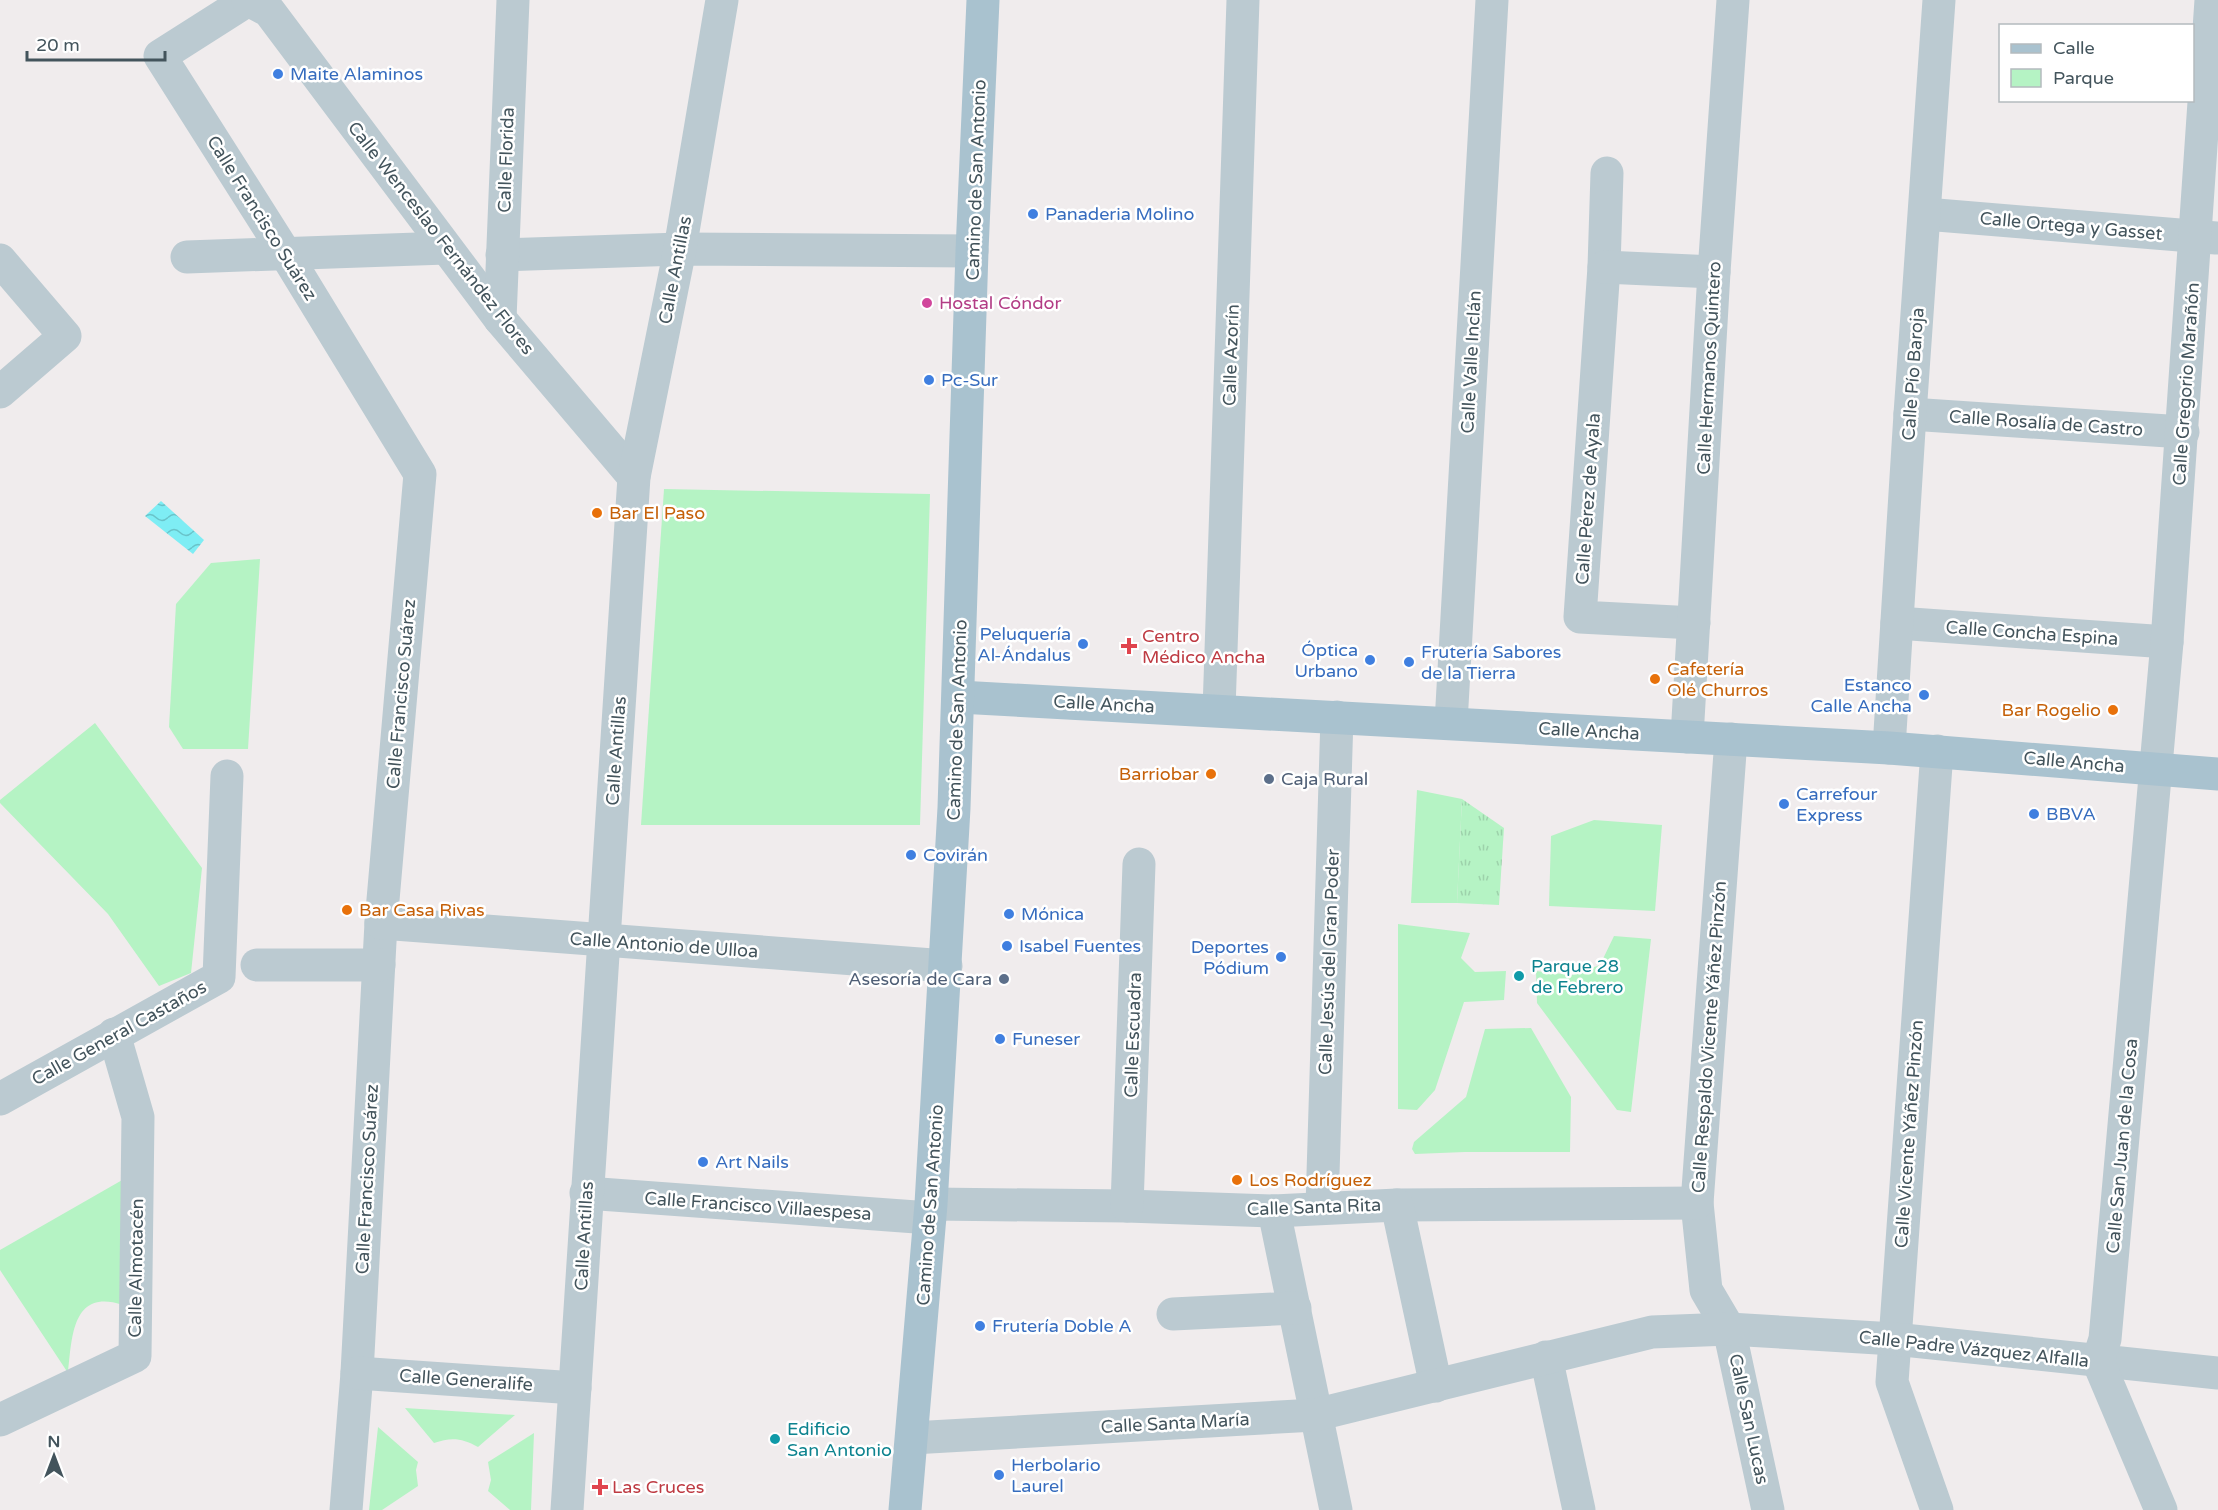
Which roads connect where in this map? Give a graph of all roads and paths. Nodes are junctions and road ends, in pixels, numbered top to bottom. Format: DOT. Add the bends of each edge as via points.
graph roads {
  1 [pos="513,0"];
  2 [pos="722,0"];
  3 [pos="982,0"];
  4 [pos="1243,0"];
  5 [pos="1492,0"];
  6 [pos="1733,0"];
  7 [pos="1939,0"];
  8 [pos="2211,0"];
  9 [pos="259,3"];
  10 [pos="1607,173"];
  11 [pos="1925,214"];
  12 [pos="2207,237"];
  13 [pos="446,248"];
  14 [pos="680,249"];
  15 [pos="972,251"];
  16 [pos="285,253"];
  17 [pos="502,255"];
  18 [pos="187,257"];
  19 [pos="0,260"];
  20 [pos="1604,267"];
  21 [pos="1714,272"];
  22 [pos="500,320"];
  23 [pos="0,392"];
  24 [pos="1910,414"];
  25 [pos="2183,432"];
  26 [pos="634,477"];
  27 [pos="1694,623"];
  28 [pos="1897,623"];
  29 [pos="2167,642"];
  30 [pos="959,696"];
  31 [pos="1219,710"];
  32 [pos="1337,717"];
  33 [pos="1451,723"];
  34 [pos="1687,737"];
  35 [pos="1731,739"];
  36 [pos="1889,748"];
  37 [pos="1937,751"];
  38 [pos="2156,769"];
  39 [pos="2218,774"];
  40 [pos="227,776"];
  41 [pos="1139,864"];
  42 [pos="381,923"];
  43 [pos="603,940"];
  44 [pos="257,965"];
  45 [pos="379,965"];
  46 [pos="946,966"];
  47 [pos="114,1034"];
  48 [pos="0,1099"];
  49 [pos="586,1193"];
  50 [pos="1697,1203"];
  51 [pos="1397,1205"];
  52 [pos="1127,1206"];
  53 [pos="1322,1207"];
  54 [pos="931,1211"];
  55 [pos="1274,1211"];
  56 [pos="1295,1308"];
  57 [pos="1173,1314"];
  58 [pos="1730,1329"];
  59 [pos="1893,1340"];
  60 [pos="1546,1357"];
  61 [pos="2098,1361"];
  62 [pos="357,1373"];
  63 [pos="2218,1373"];
  64 [pos="1436,1386"];
  65 [pos="575,1388"];
  66 [pos="1315,1415"];
  67 [pos="0,1420"];
  68 [pos="912,1438"];
  69 [pos="346,1510"];
  70 [pos="567,1510"];
  71 [pos="905,1510"];
  72 [pos="1336,1510"];
  73 [pos="1579,1510"];
  74 [pos="1768,1510"];
  75 [pos="1937,1510"];
  76 [pos="2161,1510"];
  1 -- 17 [label="street, Calle Florida"];
  2 -- 14 [label="street, Calle Antillas"];
  3 -- 15 [label="main road, Camino de San Antonio"];
  4 -- 31 [label="street, Calle Azorín"];
  5 -- 33 [label="street, Calle Valle Inclán"];
  6 -- 21 [label="street, Calle Hermanos Quintero"];
  7 -- 11 [label="street, Calle Pío Baroja"];
  8 -- 12 [label="street, Calle Gregorio Marañón"];
  9 -- 13 [label="street, Calle Wenceslao Fernández Flores"];
  9 -- 16 [label="street, Calle Francisco Suárez" via="160,56"];
  10 -- 20 [label="street, Calle Pérez de Ayala"];
  11 -- 12 [label="street, Calle Ortega y Gasset"];
  11 -- 24 [label="street, Calle Pío Baroja"];
  12 -- 25 [label="street, Calle Gregorio Marañón"];
  13 -- 16 [label="street"];
  13 -- 22 [label="street, Calle Wenceslao Fernández Flores"];
  14 -- 15 [label="street"];
  14 -- 17 [label="street"];
  14 -- 26 [label="street, Calle Antillas"];
  15 -- 30 [label="main road, Camino de San Antonio"];
  16 -- 18 [label="street"];
  16 -- 42 [label="street, Calle Francisco Suárez" via="420,474"];
  17 -- 22 [label="street, Calle Florida"];
  19 -- 23 [label="street" via="65,336"];
  20 -- 21 [label="street"];
  20 -- 27 [label="street, Calle Pérez de Ayala" via="1580,617"];
  21 -- 27 [label="street, Calle Hermanos Quintero"];
  22 -- 26 [label="street, Calle Wenceslao Fernández Flores"];
  24 -- 25 [label="street, Calle Rosalía de Castro"];
  24 -- 28 [label="street, Calle Pío Baroja"];
  25 -- 29 [label="street, Calle Gregorio Marañón"];
  26 -- 43 [label="street, Calle Antillas"];
  27 -- 34 [label="street, Calle Hermanos Quintero"];
  28 -- 29 [label="street, Calle Concha Espina"];
  28 -- 36 [label="street, Calle Pío Baroja"];
  29 -- 38 [label="street, Calle Gregorio Marañón"];
  30 -- 31 [label="main road, Calle Ancha"];
  30 -- 46 [label="main road, Camino de San Antonio"];
  31 -- 32 [label="main road, Calle Ancha"];
  32 -- 33 [label="main road, Calle Ancha"];
  32 -- 53 [label="street, Calle Jesús del Gran Poder"];
  33 -- 34 [label="main road, Calle Ancha"];
  34 -- 35 [label="main road, Calle Ancha"];
  35 -- 36 [label="main road, Calle Ancha"];
  35 -- 50 [label="street, Calle Respaldo Vicente Yáñez Pinzón"];
  36 -- 37 [label="main road, Calle Ancha"];
  37 -- 38 [label="main road, Calle Ancha"];
  37 -- 59 [label="street, Calle Vicente Yáñez Pinzón"];
  38 -- 39 [label="main road, Calle Ancha"];
  38 -- 61 [label="street, Calle San Juan de la Cosa" via="2105,1339"];
  40 -- 47 [label="street, Calle General Castaños" via="219,977"];
  41 -- 52 [label="street, Calle Escuadra"];
  42 -- 43 [label="street, Calle Antonio de Ulloa"];
  42 -- 45 [label="street, Calle Francisco Suárez"];
  43 -- 46 [label="street, Calle Antonio de Ulloa"];
  43 -- 49 [label="street, Calle Antillas"];
  44 -- 45 [label="street"];
  45 -- 62 [label="street, Calle Francisco Suárez"];
  46 -- 54 [label="main road, Camino de San Antonio"];
  47 -- 48 [label="street, Calle General Castaños"];
  47 -- 67 [label="street, Calle Almotacén" via="138,1117 135,1356"];
  49 -- 54 [label="street, Calle Francisco Villaespesa"];
  49 -- 65 [label="street, Calle Antillas"];
  50 -- 51 [label="street, Calle Santa Rita"];
  50 -- 58 [label="street, Calle Respaldo Vicente Yáñez Pinzón" via="1706,1290"];
  51 -- 53 [label="street, Calle Santa Rita"];
  51 -- 64 [label="street"];
  52 -- 54 [label="street, Calle Santa Rita"];
  52 -- 55 [label="street, Calle Santa Rita"];
  53 -- 55 [label="street, Calle Santa Rita"];
  54 -- 68 [label="main road, Camino de San Antonio"];
  55 -- 56 [label="street"];
  56 -- 57 [label="street"];
  56 -- 66 [label="street"];
  58 -- 59 [label="street, Calle Padre Vázquez Alfalla"];
  58 -- 60 [label="street, Calle Santa María" via="1652,1332"];
  58 -- 74 [label="street, Calle San Lucas"];
  59 -- 61 [label="street, Calle Padre Vázquez Alfalla"];
  59 -- 75 [label="street, Calle Vicente Yáñez Pinzón" via="1892,1382"];
  60 -- 64 [label="street, Calle Santa María"];
  60 -- 73 [label="street"];
  61 -- 63 [label="street, Calle Padre Vázquez Alfalla"];
  61 -- 76 [label="street"];
  62 -- 65 [label="street, Calle Generalife"];
  62 -- 69 [label="street, Calle Francisco Suárez"];
  64 -- 66 [label="street, Calle Santa María"];
  65 -- 70 [label="street, Calle Antillas"];
  66 -- 68 [label="street, Calle Santa María"];
  66 -- 72 [label="street"];
  68 -- 71 [label="main road, Camino de San Antonio"];
}
